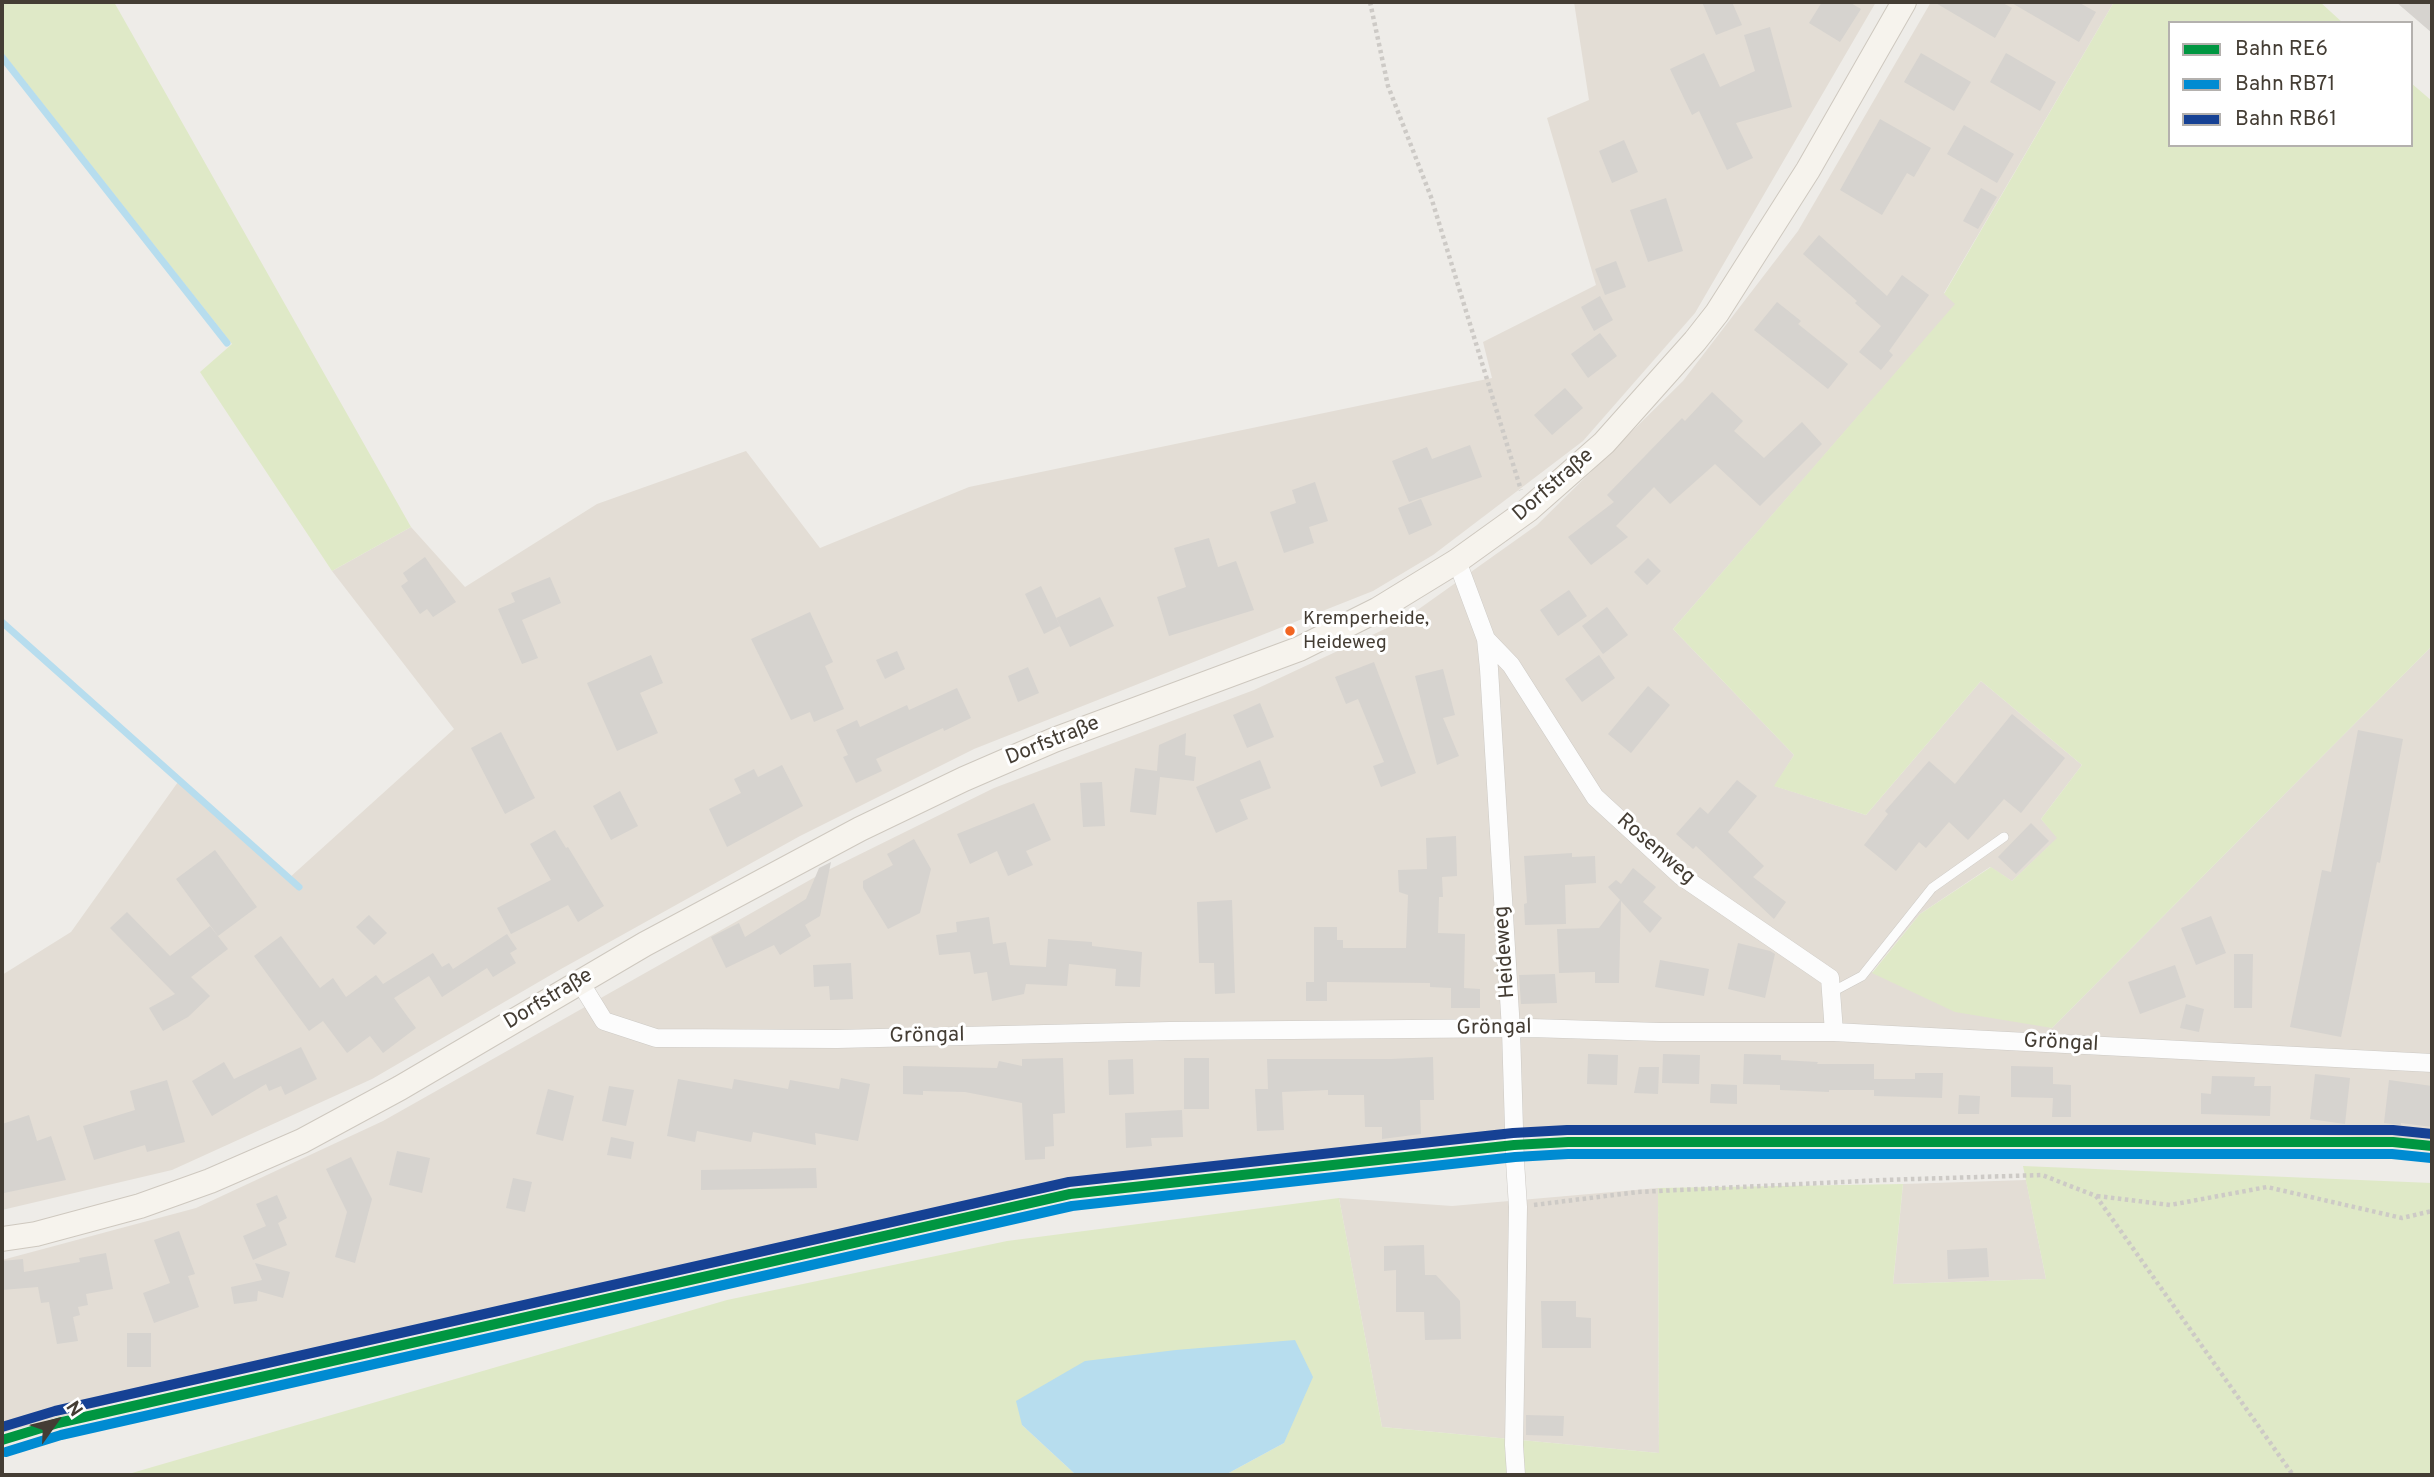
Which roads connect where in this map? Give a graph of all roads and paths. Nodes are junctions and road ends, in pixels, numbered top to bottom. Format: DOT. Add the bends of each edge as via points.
graph roads {
  1 [pos="1370,2"];
  2 [pos="1904,2"];
  3 [pos="1528,510"];
  4 [pos="1457,561"];
  5 [pos="1486,639"];
  6 [pos="2004,837"];
  7 [pos="580,982"];
  8 [pos="1832,992"];
  9 [pos="1511,1030"];
  10 [pos="1834,1032"];
  11 [pos="2432,1063"];
  12 [pos="2096,1196"];
  13 [pos="1518,1207"];
  14 [pos="2432,1212"];
  15 [pos="2,1239"];
  16 [pos="1517,1475"];
  17 [pos="2293,1475"];
  1 -- 3 [label="path" via="1388,86 1430,197"];
  2 -- 3 [label="main road, Dorfstraße" via="1808,170 1717,313 1604,443"];
  3 -- 4 [label="main road, Dorfstraße"];
  4 -- 5 [label="street, Heideweg"];
  4 -- 7 [label="main road, Dorfstraße" via="1377,610 1299,649 1054,740 964,779 824,848"];
  5 -- 8 [label="street, Rosenweg" via="1511,665 1595,797 1681,876 1830,978"];
  5 -- 9 [label="street, Heideweg"];
  6 -- 8 [label="lane" via="1932,888 1861,976"];
  7 -- 9 [label="street, Gröngal" via="604,1021 656,1038"];
  7 -- 15 [label="main road, Dorfstraße" via="302,1141 140,1206"];
  8 -- 10 [label="street"];
  9 -- 10 [label="street, Gröngal"];
  9 -- 13 [label="street, Heideweg"];
  10 -- 11 [label="street, Gröngal"];
  12 -- 13 [label="path" via="2042,1175 1638,1192"];
  12 -- 14 [label="path" via="2170,1205 2267,1188 2402,1218"];
  12 -- 17 [label="path"];
  13 -- 16 [label="street, Heideweg"];
}
